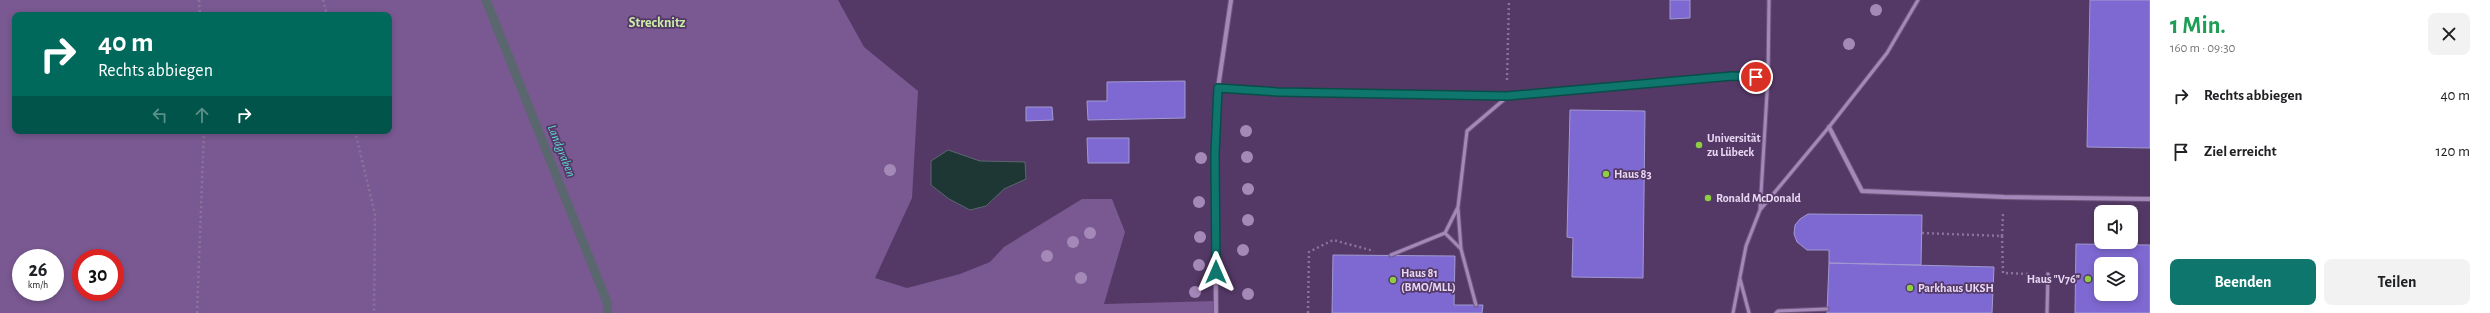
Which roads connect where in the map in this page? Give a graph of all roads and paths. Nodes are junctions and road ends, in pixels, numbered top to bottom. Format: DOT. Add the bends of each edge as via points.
graph roads {
  1 [pos="199,0"];
  2 [pos="323,0"];
  3 [pos="1231,0"];
  4 [pos="1509,0"];
  5 [pos="1769,0"];
  6 [pos="1918,0"];
  7 [pos="200,12"];
  8 [pos="326,12"];
  9 [pos="1768,77"];
  10 [pos="1218,88"];
  11 [pos="1507,96"];
  12 [pos="1829,127"];
  13 [pos="204,134"];
  14 [pos="356,134"];
  15 [pos="2004,197"];
  16 [pos="2150,198"];
  17 [pos="1458,207"];
  18 [pos="1760,210"];
  19 [pos="1445,233"];
  20 [pos="1922,234"];
  21 [pos="2002,236"];
  22 [pos="1462,249"];
  23 [pos="1391,255"];
  24 [pos="2048,274"];
  25 [pos="1740,277"];
  26 [pos="1476,305"];
  27 [pos="1827,309"];
  28 [pos="197,313"];
  29 [pos="374,313"];
  30 [pos="1216,313"];
  31 [pos="1308,313"];
  32 [pos="1733,313"];
  33 [pos="1749,313"];
  34 [pos="1776,313"];
  35 [pos="2047,313"];
  1 -- 7 [label="path"];
  2 -- 8 [label="path"];
  3 -- 10 [label="street"];
  4 -- 11 [label="path"];
  5 -- 9 [label="lane"];
  6 -- 12 [label="lane" via="1886,53"];
  9 -- 11 [label="lane" via="1732,76"];
  9 -- 18 [label="lane"];
  10 -- 11 [label="lane" via="1278,92"];
  10 -- 30 [label="street" via="1215,154"];
  11 -- 17 [label="lane" via="1468,131"];
  12 -- 15 [label="street" via="1862,191"];
  12 -- 18 [label="lane"];
  13 -- 28 [label="path"];
  14 -- 29 [label="path" via="375,214"];
  15 -- 16 [label="street"];
  15 -- 21 [label="path"];
  17 -- 19 [label="lane"];
  17 -- 22 [label="lane"];
  18 -- 25 [label="lane" via="1746,246"];
  19 -- 22 [label="lane"];
  19 -- 23 [label="lane"];
  20 -- 21 [label="path"];
  21 -- 24 [label="path" via="2003,274"];
  22 -- 26 [label="lane"];
  23 -- 31 [label="path" via="1333,240 1309,252"];
  24 -- 35 [label="lane"];
  25 -- 32 [label="lane"];
  25 -- 33 [label="lane"];
  27 -- 34 [label="lane"];
}
